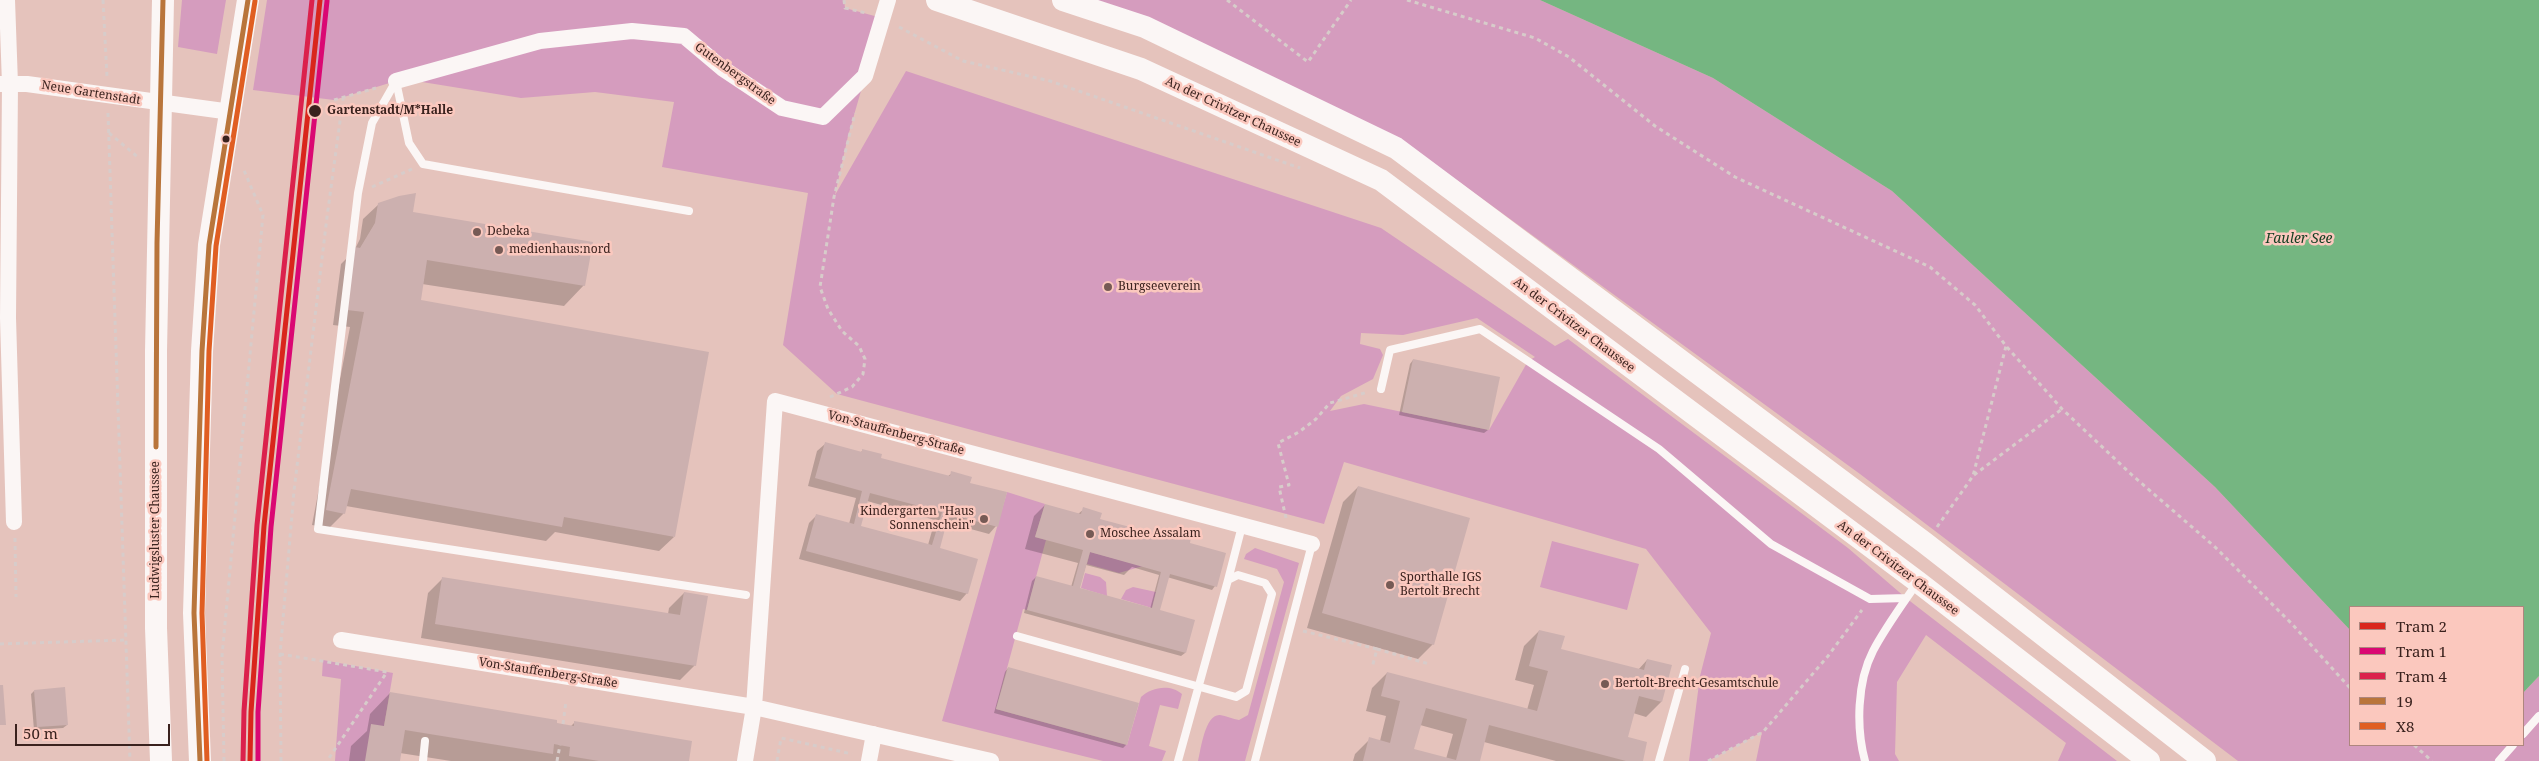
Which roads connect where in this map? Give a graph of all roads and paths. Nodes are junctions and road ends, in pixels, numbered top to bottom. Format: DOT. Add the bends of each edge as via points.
graph roads {
  1 [pos="7,0"];
  2 [pos="104,0"];
  3 [pos="163,0"];
  4 [pos="248,0"];
  5 [pos="844,0"];
  6 [pos="888,0"];
  7 [pos="937,0"];
  8 [pos="1063,0"];
  9 [pos="1227,0"];
  10 [pos="1351,0"];
  11 [pos="1407,0"];
  12 [pos="882,18"];
  13 [pos="396,81"];
  14 [pos="5,84"];
  15 [pos="108,96"];
  16 [pos="343,99"];
  17 [pos="334,100"];
  18 [pos="160,104"];
  19 [pos="855,110"];
  20 [pos="231,112"];
  21 [pos="109,132"];
  22 [pos="244,158"];
  23 [pos="423,164"];
  24 [pos="1303,169"];
  25 [pos="160,177"];
  26 [pos="358,193"];
  27 [pos="689,211"];
  28 [pos="4,318"];
  29 [pos="2006,346"];
  30 [pos="1381,389"];
  31 [pos="821,399"];
  32 [pos="2062,409"];
  33 [pos="1973,476"];
  34 [pos="1285,514"];
  35 [pos="14,522"];
  36 [pos="1242,526"];
  37 [pos="1926,543"];
  38 [pos="1312,544"];
  39 [pos="1228,580"];
  40 [pos="1912,590"];
  41 [pos="746,595"];
  42 [pos="16,597"];
  43 [pos="1870,599"];
  44 [pos="1290,627"];
  45 [pos="1017,636"];
  46 [pos="126,640"];
  47 [pos="341,640"];
  48 [pos="0,644"];
  49 [pos="1378,649"];
  50 [pos="280,654"];
  51 [pos="1429,664"];
  52 [pos="1372,668"];
  53 [pos="1685,669"];
  54 [pos="1198,687"];
  55 [pos="2349,687"];
  56 [pos="566,702"];
  57 [pos="754,707"];
  58 [pos="2539,716"];
  59 [pos="563,724"];
  60 [pos="2524,733"];
  61 [pos="874,734"];
  62 [pos="425,741"];
  63 [pos="560,745"];
  64 [pos="2415,746"];
  65 [pos="2512,746"];
  66 [pos="869,760"];
  67 [pos="130,761"];
  68 [pos="161,761"];
  69 [pos="200,761"];
  70 [pos="224,761"];
  71 [pos="281,761"];
  72 [pos="326,761"];
  73 [pos="423,761"];
  74 [pos="557,761"];
  75 [pos="745,761"];
  76 [pos="777,761"];
  77 [pos="991,761"];
  78 [pos="1178,761"];
  79 [pos="1255,761"];
  80 [pos="1659,761"];
  81 [pos="1708,761"];
  82 [pos="1865,761"];
  83 [pos="2149,761"];
  84 [pos="2205,761"];
  85 [pos="2432,761"];
  86 [pos="2499,761"];
  1 -- 14 [label="street"];
  2 -- 15 [label="path"];
  3 -- 18 [label="street, Ludwigsluster Chaussee"];
  4 -- 20 [label="street"];
  5 -- 12 [label="path" via="845,8"];
  6 -- 12 [label="street, Gutenbergstraße"];
  7 -- 40 [label="street, An der Crivitzer Chaussee" via="1141,69 1381,180"];
  8 -- 37 [label="street" via="1146,27 1396,148"];
  9 -- 10 [label="path" via="1308,62"];
  11 -- 29 [label="path" via="1535,38 1569,57 1655,126 1735,177 1930,267 1975,305"];
  12 -- 13 [label="street, Gutenbergstraße" via="865,76 823,117 782,108 722,68 684,36 632,31 540,41"];
  12 -- 24 [label="path" via="962,61 1050,81"];
  13 -- 16 [label="path"];
  13 -- 23 [label="lane" via="409,142"];
  13 -- 26 [label="lane" via="372,123"];
  14 -- 15 [label="street, Neue Gartenstadt" via="27,84"];
  14 -- 28 [label="street"];
  15 -- 18 [label="street, Neue Gartenstadt"];
  15 -- 21 [label="path"];
  16 -- 17 [label="path"];
  16 -- 50 [label="path" via="294,491"];
  18 -- 20 [label="street, Neue Gartenstadt"];
  18 -- 25 [label="street, Ludwigsluster Chaussee"];
  19 -- 31 [label="path" via="834,198 820,287 828,310 842,331 859,346 865,359 863,374 852,387"];
  20 -- 69 [label="street" via="224,139 210,245 202,351 194,613"];
  21 -- 25 [label="path"];
  21 -- 46 [label="path"];
  22 -- 70 [label="path" via="243,168 263,215 222,656"];
  23 -- 26 [label="path"];
  23 -- 27 [label="lane"];
  25 -- 68 [label="street, Ludwigsluster Chaussee" via="156,628"];
  26 -- 41 [label="lane" via="318,529"];
  28 -- 35 [label="street"];
  29 -- 32 [label="path"];
  29 -- 33 [label="path"];
  30 -- 34 [label="path" via="1330,403 1310,424 1278,443 1288,484 1279,487"];
  30 -- 43 [label="lane" via="1390,350 1480,329 1659,449 1771,544"];
  32 -- 33 [label="path"];
  32 -- 55 [label="path" via="2215,547"];
  33 -- 37 [label="path"];
  35 -- 42 [label="path"];
  36 -- 38 [label="street, Von-Stauffenberg-Straße"];
  36 -- 39 [label="lane"];
  36 -- 57 [label="street, Von-Stauffenberg-Straße" via="775,401"];
  37 -- 84 [label="street"];
  38 -- 44 [label="lane"];
  39 -- 54 [label="lane"];
  39 -- 54 [label="lane" via="1238,575 1265,583 1272,594 1246,691 1236,697"];
  40 -- 43 [label="lane"];
  40 -- 82 [label="lane" via="1872,653 1861,692 1861,746"];
  40 -- 83 [label="street, An der Crivitzer Chaussee"];
  43 -- 81 [label="path" via="1828,656 1763,732"];
  44 -- 49 [label="path"];
  44 -- 79 [label="lane"];
  45 -- 54 [label="lane"];
  46 -- 48 [label="path"];
  46 -- 67 [label="path"];
  47 -- 57 [label="street, Von-Stauffenberg-Straße"];
  49 -- 51 [label="path"];
  49 -- 52 [label="path"];
  50 -- 71 [label="path"];
  50 -- 72 [label="path" via="387,672"];
  53 -- 80 [label="lane"];
  54 -- 78 [label="lane"];
  56 -- 59 [label="path"];
  57 -- 61 [label="street, Von-Stauffenberg-Straße"];
  57 -- 75 [label="street, Von-Stauffenberg-Straße"];
  58 -- 60 [label="lane"];
  61 -- 66 [label="street"];
  61 -- 77 [label="street, Von-Stauffenberg-Straße"];
  62 -- 73 [label="lane"];
  63 -- 74 [label="path"];
  64 -- 85 [label="path"];
  65 -- 86 [label="lane"];
  66 -- 76 [label="path" via="781,738"];
}
